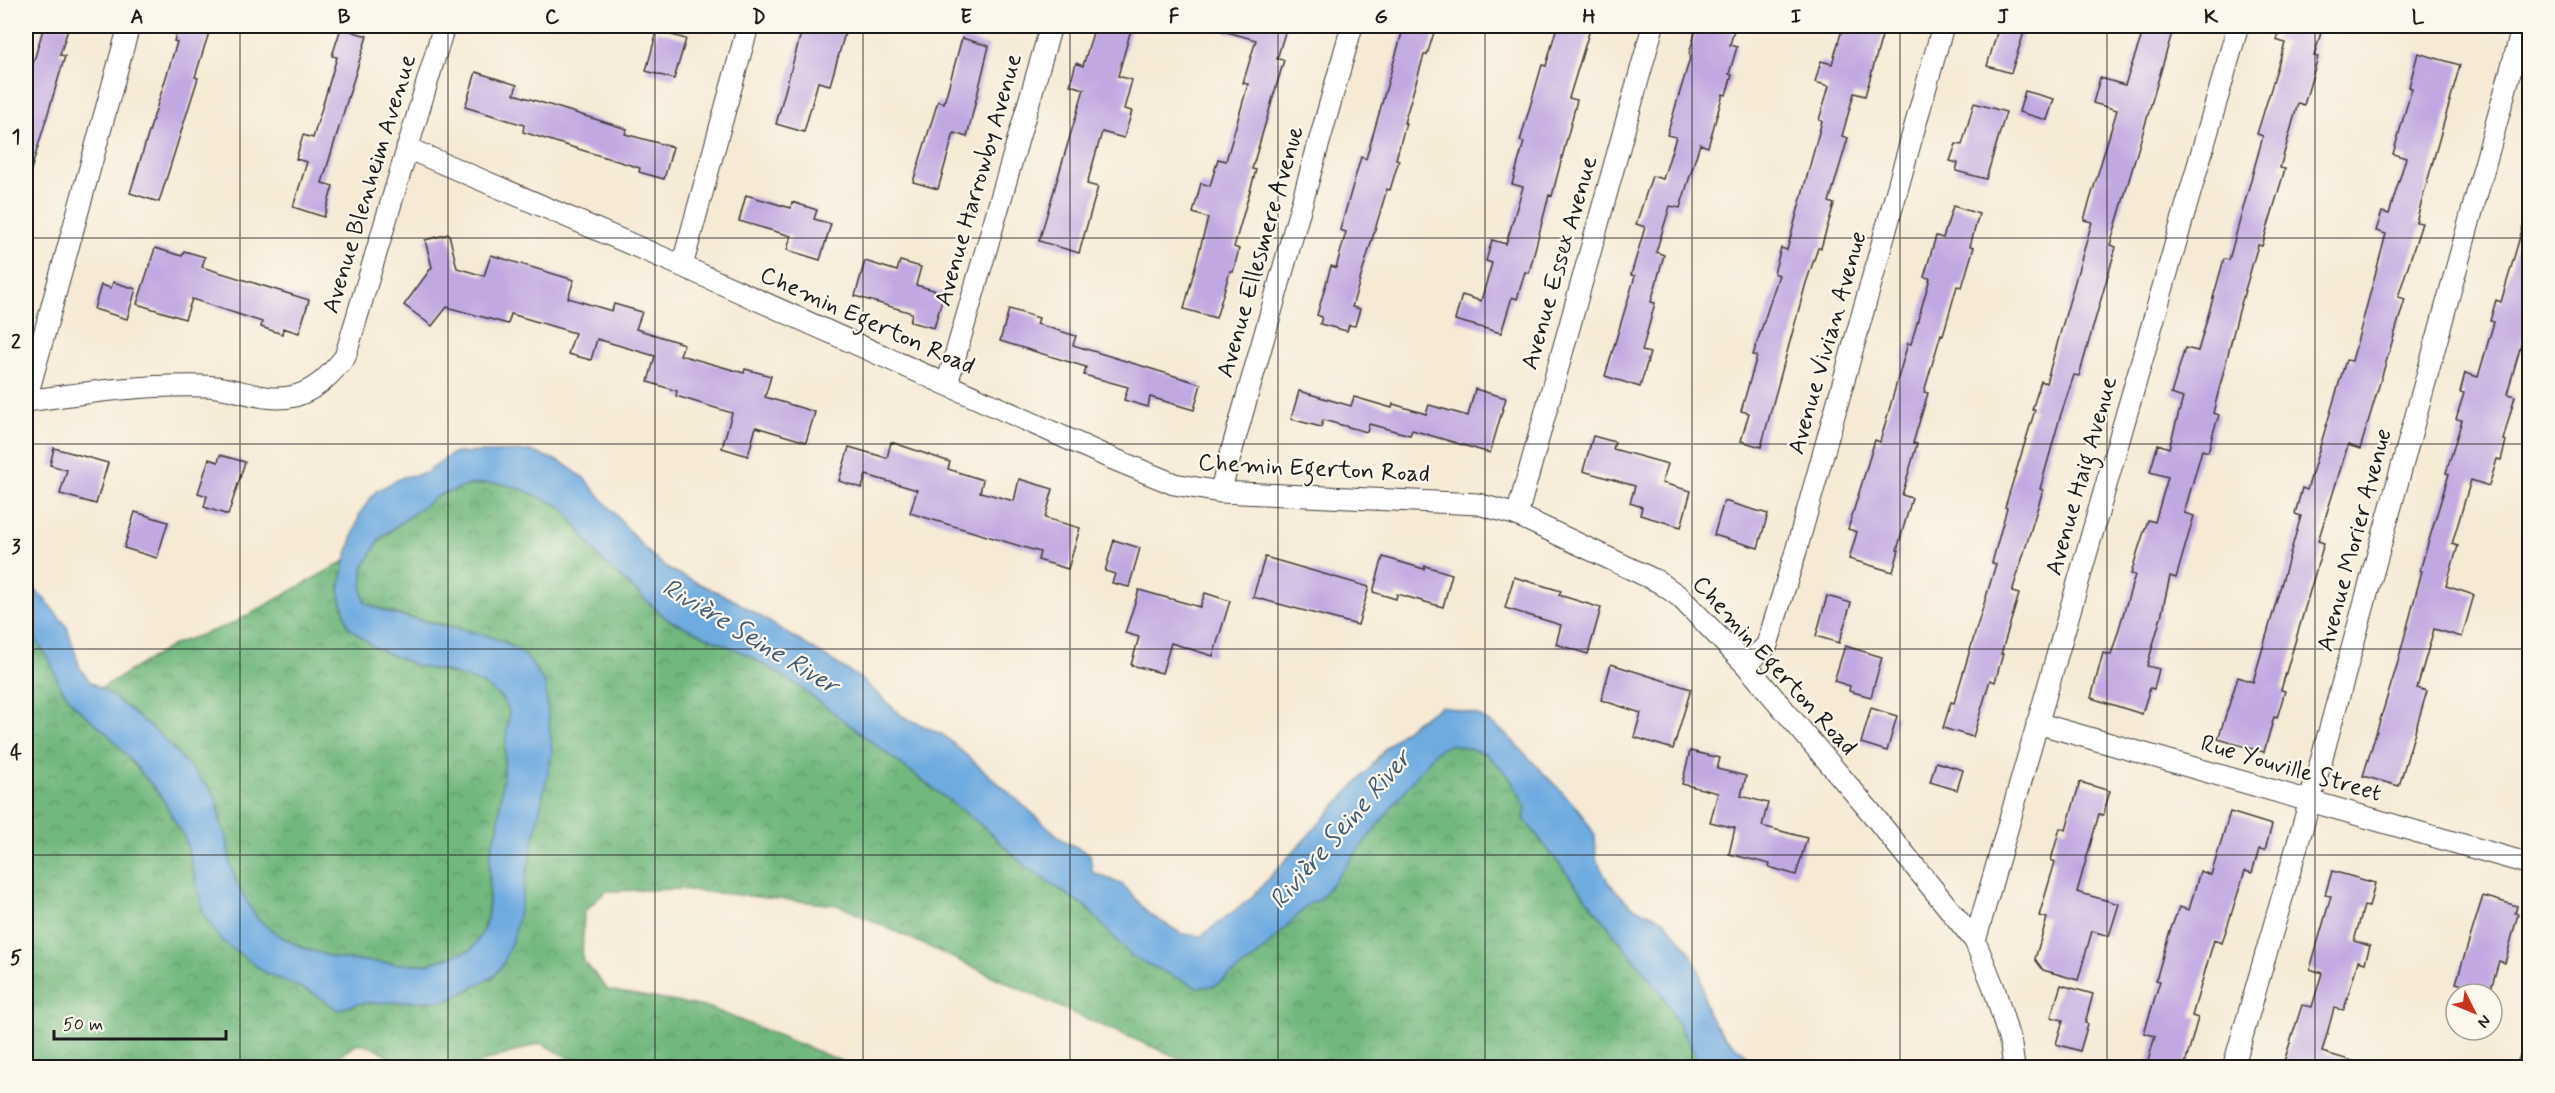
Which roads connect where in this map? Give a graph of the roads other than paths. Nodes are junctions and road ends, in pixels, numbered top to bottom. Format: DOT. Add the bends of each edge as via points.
graph roads {
  1 [pos="129,26"];
  2 [pos="444,26"];
  3 [pos="748,26"];
  4 [pos="1051,26"];
  5 [pos="1352,26"];
  6 [pos="1653,26"];
  7 [pos="1943,26"];
  8 [pos="2238,26"];
  9 [pos="2523,26"];
  10 [pos="407,148"];
  11 [pos="682,266"];
  12 [pos="947,384"];
  13 [pos="26,401"];
  14 [pos="1220,492"];
  15 [pos="1517,515"];
  16 [pos="1746,665"];
  17 [pos="2037,723"];
  18 [pos="2310,801"];
  19 [pos="2529,864"];
  20 [pos="1975,941"];
  21 [pos="2529,1059"];
  22 [pos="2014,1068"];
  23 [pos="2233,1068"];
  24 [pos="2527,1068"];
  1 -- 13 [label="street"];
  2 -- 10 [label="street, Avenue Blenheim Avenue"];
  3 -- 11 [label="street"];
  4 -- 12 [label="street, Avenue Harrowby Avenue"];
  5 -- 14 [label="street, Avenue Ellesmere Avenue"];
  6 -- 15 [label="street, Avenue Essex Avenue"];
  7 -- 16 [label="street, Avenue Vivian Avenue" via="1793,562 1767,645"];
  8 -- 17 [label="street, Avenue Haig Avenue"];
  9 -- 18 [label="street, Avenue Morier Avenue"];
  10 -- 11 [label="street, Chemin Egerton Road"];
  10 -- 13 [label="street, Avenue Blenheim Avenue" via="345,357 322,384 294,396 268,398 196,386 132,387"];
  11 -- 12 [label="street, Chemin Egerton Road"];
  12 -- 14 [label="street, Chemin Egerton Road" via="1174,484"];
  14 -- 15 [label="street, Chemin Egerton Road" via="1467,504"];
  15 -- 16 [label="street, Chemin Egerton Road" via="1659,582 1680,597"];
  16 -- 20 [label="street, Chemin Egerton Road"];
  17 -- 18 [label="street, Rue Youville Street"];
  17 -- 20 [label="street, Avenue Haig Avenue"];
  18 -- 19 [label="street, Rue Youville Street"];
  18 -- 23 [label="street, Avenue Morier Avenue"];
  20 -- 22 [label="street, Chemin Egerton Road" via="1994,988"];
  21 -- 24 [label="street"];
}
